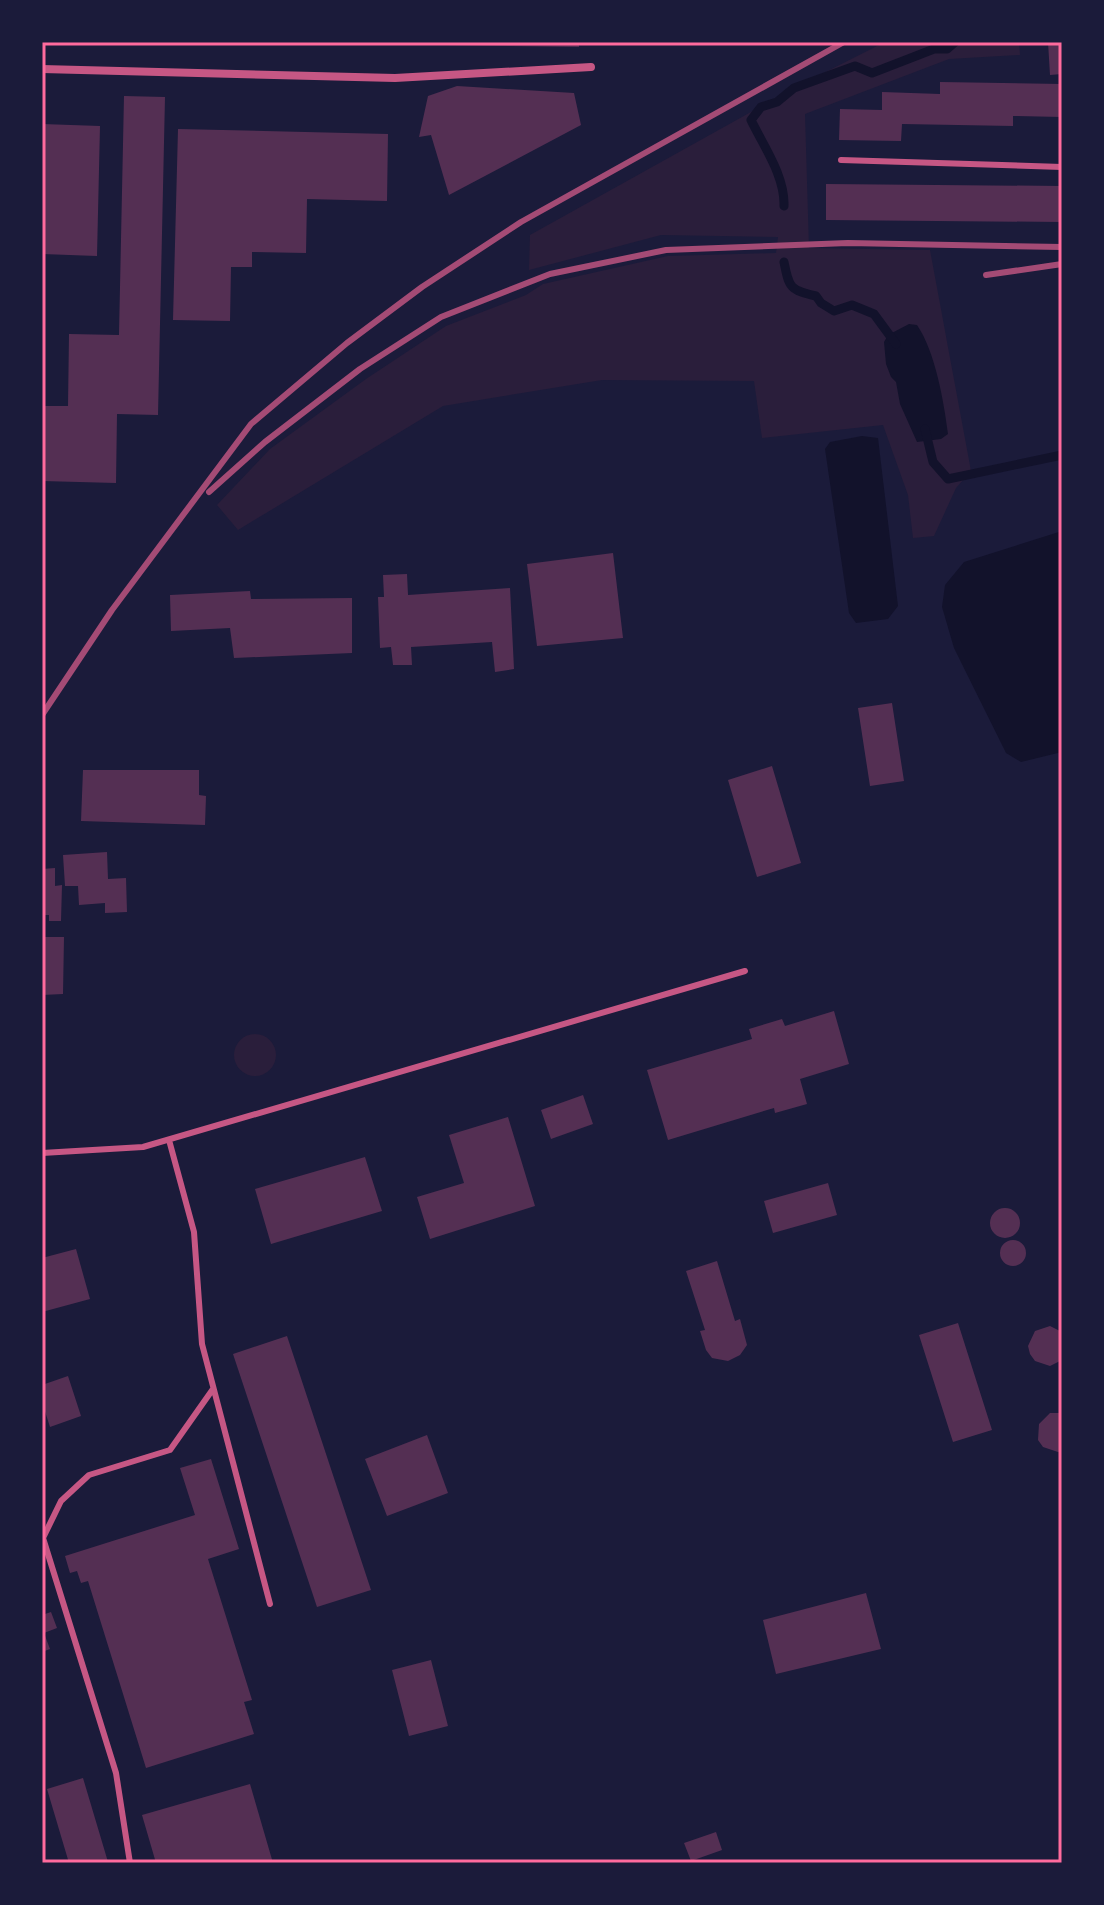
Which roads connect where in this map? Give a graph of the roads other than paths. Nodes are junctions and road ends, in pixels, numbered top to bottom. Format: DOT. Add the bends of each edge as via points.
graph roads {
  1 [pos="591,67"];
  2 [pos="42,69"];
  3 [pos="841,160"];
  4 [pos="1062,167"];
  5 [pos="745,971"];
  6 [pos="169,1140"];
  7 [pos="42,1153"];
  8 [pos="213,1389"];
  9 [pos="270,1604"];
  10 [pos="130,1863"];
  1 -- 2 [label="street" via="395,78"];
  3 -- 4 [label="lane"];
  5 -- 6 [label="lane"];
  6 -- 7 [label="lane" via="143,1147"];
  6 -- 8 [label="lane" via="194,1232 202,1344"];
  8 -- 9 [label="lane"];
  8 -- 10 [label="lane" via="170,1450 89,1475 61,1501 43,1538 116,1773"];
}
